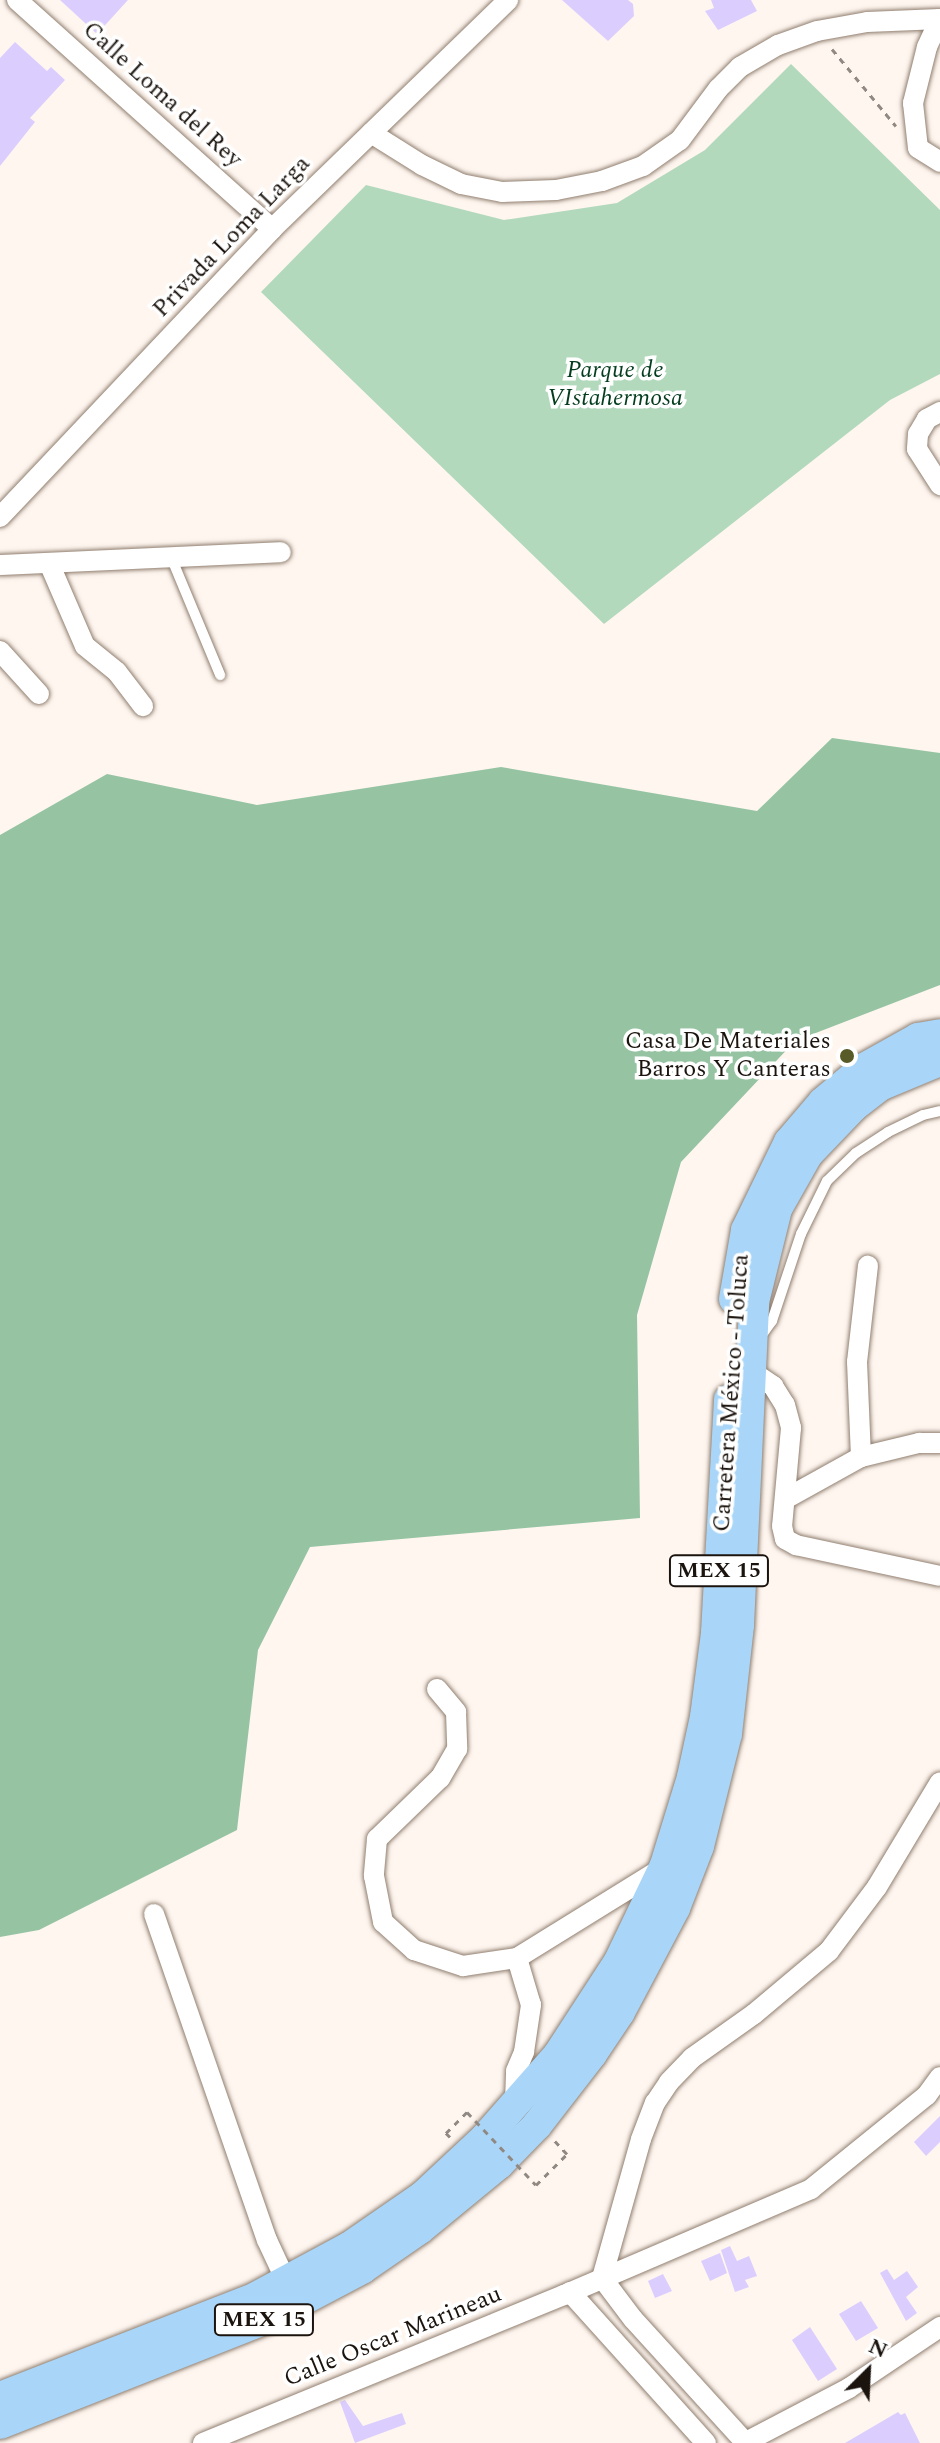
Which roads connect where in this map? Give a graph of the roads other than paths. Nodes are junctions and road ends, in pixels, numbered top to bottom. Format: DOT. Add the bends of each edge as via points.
graph roads {
  1 [pos="7,0"];
  2 [pos="17,0"];
  3 [pos="508,0"];
  4 [pos="0,8"];
  5 [pos="940,19"];
  6 [pos="371,133"];
  7 [pos="940,162"];
  8 [pos="272,229"];
  9 [pos="940,412"];
  10 [pos="940,485"];
  11 [pos="0,517"];
  12 [pos="281,552"];
  13 [pos="171,557"];
  14 [pos="49,563"];
  15 [pos="0,565"];
  16 [pos="0,651"];
  17 [pos="220,675"];
  18 [pos="39,694"];
  19 [pos="143,706"];
  20 [pos="940,1034"];
  21 [pos="940,1061"];
  22 [pos="940,1111"];
  23 [pos="868,1266"];
  24 [pos="750,1361"];
  25 [pos="940,1443"];
  26 [pos="861,1457"];
  27 [pos="787,1498"];
  28 [pos="940,1576"];
  29 [pos="437,1689"];
  30 [pos="940,1782"];
  31 [pos="665,1865"];
  32 [pos="154,1914"];
  33 [pos="517,1958"];
  34 [pos="940,2077"];
  35 [pos="515,2102"];
  36 [pos="602,2278"];
  37 [pos="286,2281"];
  38 [pos="570,2292"];
  39 [pos="940,2327"];
  40 [pos="0,2397"];
  41 [pos="0,2424"];
  42 [pos="203,2443"];
  43 [pos="706,2443"];
  44 [pos="745,2443"];
  1 -- 4 [label="street"];
  2 -- 8 [label="street, Calle Loma del Rey"];
  3 -- 6 [label="street, Privada Loma Larga"];
  5 -- 6 [label="street" via="867,22 778,45 740,67 680,140 643,166 602,181 502,192 461,184"];
  5 -- 7 [label="street" via="913,103 918,148"];
  6 -- 8 [label="street, Privada Loma Larga"];
  8 -- 11 [label="street, Privada Loma Larga"];
  9 -- 10 [label="street" via="927,419 917,449"];
  12 -- 13 [label="street"];
  13 -- 14 [label="street"];
  13 -- 17 [label="lane"];
  14 -- 15 [label="street"];
  14 -- 19 [label="street" via="85,646 117,672"];
  16 -- 18 [label="street"];
  20 -- 31 [label="main road, Carretera México - Toluca / MEX 15" via="918,1038 864,1068 823,1102 789,1142 746,1230 734,1298 709,1689 692,1777"];
  21 -- 24 [label="main road, Carretera México - Toluca / MEX 15" via="880,1086 831,1127 800,1167 777,1209 760,1268"];
  22 -- 24 [label="lane" via="888,1132 827,1181 801,1234 772,1321"];
  23 -- 26 [label="street" via="857,1362"];
  24 -- 27 [label="street" via="785,1405 791,1428"];
  24 -- 41 [label="main road, Carretera México - Toluca / MEX 15" via="738,1640 714,1796 675,1908 592,2054 499,2164 362,2269 271,2317"];
  25 -- 26 [label="street"];
  26 -- 27 [label="street"];
  27 -- 28 [label="street" via="782,1526 785,1539 796,1545"];
  29 -- 33 [label="street" via="456,1712 457,1749 440,1778 377,1839 374,1876 383,1922 414,1950 463,1966"];
  30 -- 36 [label="street" via="877,1887 829,1951 669,2082 641,2139"];
  31 -- 33 [label="street"];
  31 -- 35 [label="main road, Carretera México - Toluca / MEX 15" via="619,1961 558,2055"];
  32 -- 37 [label="street" via="267,2240"];
  33 -- 35 [label="street" via="531,2005 516,2071"];
  34 -- 36 [label="street, Calle Oscar Marineau" via="927,2095 811,2189"];
  35 -- 37 [label="main road, Carretera México - Toluca / MEX 15" via="423,2196 349,2247"];
  36 -- 38 [label="street, Calle Oscar Marineau"];
  36 -- 44 [label="street"];
  37 -- 40 [label="main road, Carretera México - Toluca / MEX 15"];
  38 -- 42 [label="street, Calle Oscar Marineau"];
  38 -- 43 [label="street"];
  39 -- 44 [label="street" via="849,2388"];
}
